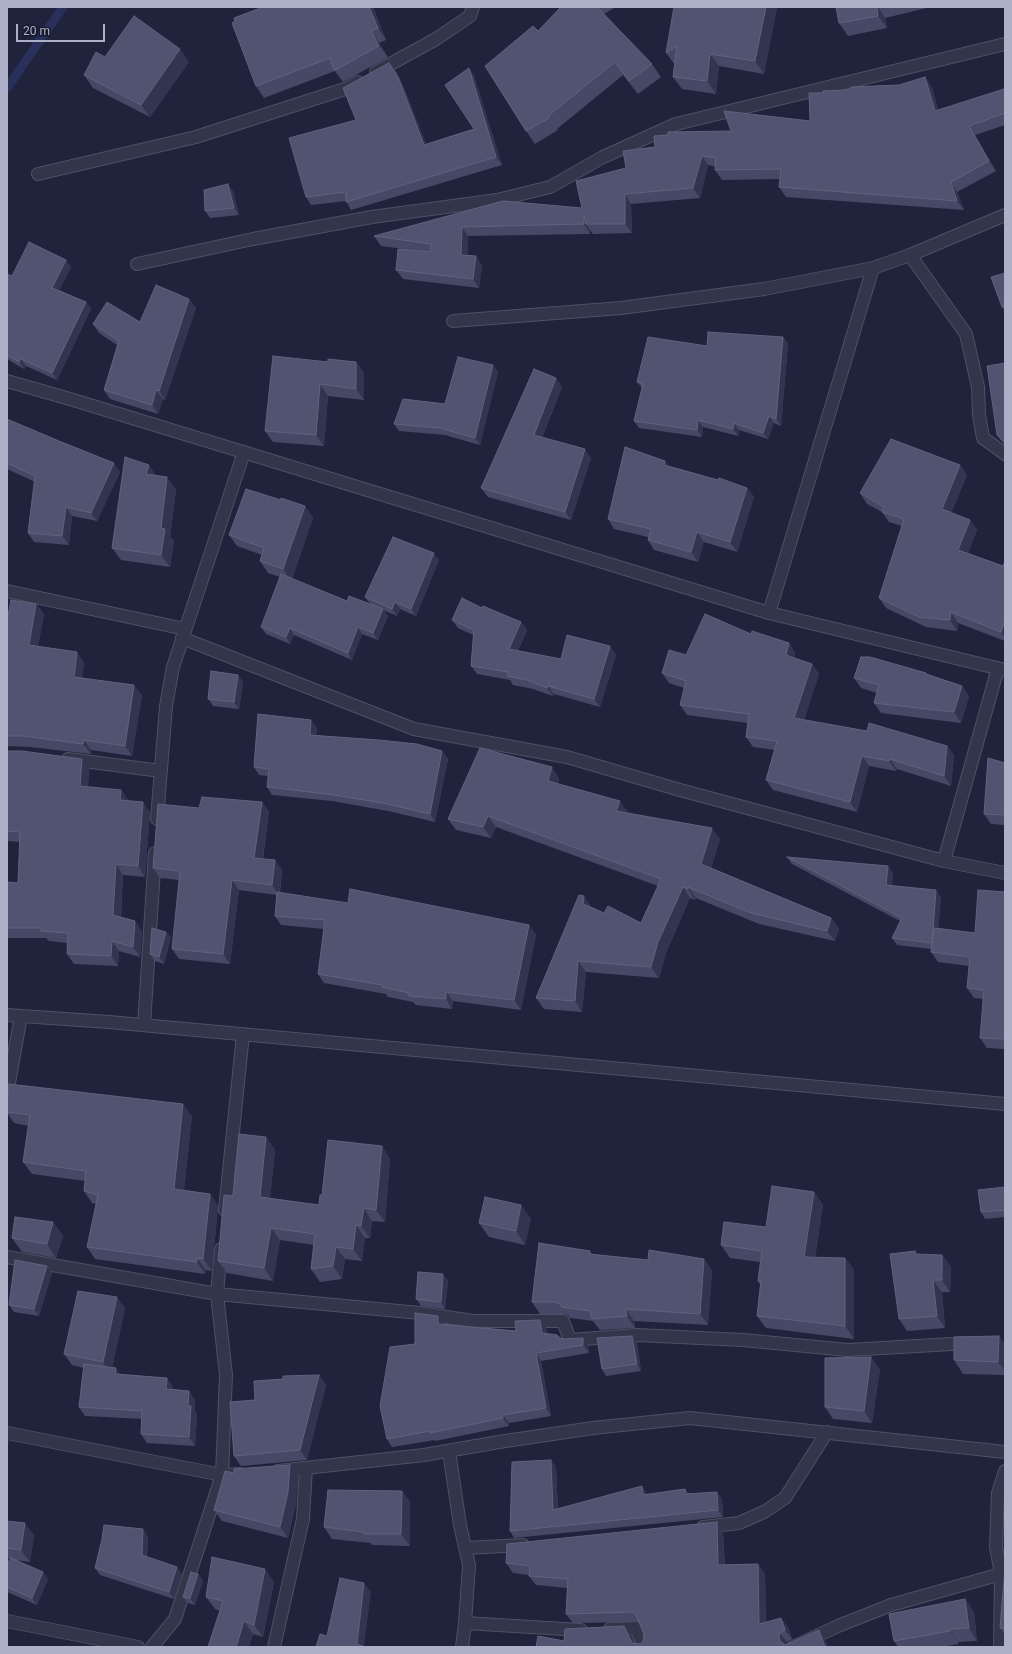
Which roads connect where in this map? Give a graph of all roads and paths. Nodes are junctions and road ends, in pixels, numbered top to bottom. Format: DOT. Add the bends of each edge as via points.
graph roads {
  1 [pos="473,7"];
  2 [pos="1005,44"];
  3 [pos="38,174"];
  4 [pos="1005,215"];
  5 [pos="910,254"];
  6 [pos="137,264"];
  7 [pos="873,268"];
  8 [pos="453,321"];
  9 [pos="7,381"];
  10 [pos="244,452"];
  11 [pos="1005,454"];
  12 [pos="7,591"];
  13 [pos="769,613"];
  14 [pos="183,634"];
  15 [pos="1002,669"];
  16 [pos="53,757"];
  17 [pos="161,771"];
  18 [pos="944,861"];
  19 [pos="1005,873"];
  20 [pos="7,1015"];
  21 [pos="21,1016"];
  22 [pos="144,1025"];
  23 [pos="243,1034"];
  24 [pos="7,1094"];
  25 [pos="1005,1104"];
  26 [pos="224,1223"];
  27 [pos="222,1239"];
  28 [pos="7,1257"];
  29 [pos="217,1294"];
  30 [pos="982,1342"];
  31 [pos="827,1432"];
  32 [pos="7,1433"];
  33 [pos="449,1451"];
  34 [pos="1005,1452"];
  35 [pos="306,1468"];
  36 [pos="268,1471"];
  37 [pos="1005,1471"];
  38 [pos="252,1473"];
  39 [pos="222,1475"];
  40 [pos="691,1528"];
  41 [pos="536,1543"];
  42 [pos="466,1548"];
  43 [pos="1001,1574"];
  44 [pos="7,1621"];
  45 [pos="465,1623"];
  46 [pos="138,1647"];
  47 [pos="152,1647"];
  48 [pos="274,1647"];
  49 [pos="462,1647"];
  50 [pos="644,1647"];
  51 [pos="793,1647"];
  52 [pos="1000,1647"];
  1 -- 3 [label="street" via="470,16 436,39 348,88 196,137"];
  2 -- 6 [label="street" via="676,124 603,156 550,188 497,200 364,219 253,239"];
  4 -- 5 [label="street"];
  5 -- 7 [label="street"];
  5 -- 11 [label="street" via="966,334 978,387 983,438"];
  7 -- 8 [label="street" via="764,289 621,308"];
  7 -- 13 [label="street"];
  9 -- 10 [label="street"];
  10 -- 13 [label="street"];
  10 -- 14 [label="street"];
  12 -- 14 [label="street"];
  13 -- 15 [label="street"];
  14 -- 17 [label="street" via="173,667 166,706"];
  14 -- 18 [label="street" via="414,729 567,757"];
  15 -- 18 [label="street"];
  16 -- 17 [label="street"];
  17 -- 22 [label="street"];
  18 -- 19 [label="street"];
  20 -- 21 [label="street"];
  21 -- 22 [label="street"];
  21 -- 24 [label="street"];
  22 -- 23 [label="street"];
  23 -- 25 [label="street"];
  23 -- 26 [label="street"];
  27 -- 29 [label="street"];
  28 -- 29 [label="street"];
  29 -- 30 [label="street" via="473,1320 563,1321 570,1340 637,1335 743,1340 848,1350"];
  29 -- 39 [label="street" via="226,1375"];
  31 -- 33 [label="street" via="690,1418 593,1428"];
  31 -- 34 [label="street"];
  31 -- 40 [label="street" via="785,1498 764,1512 738,1523"];
  32 -- 39 [label="street"];
  33 -- 35 [label="street"];
  33 -- 42 [label="street"];
  35 -- 36 [label="street"];
  35 -- 48 [label="street" via="303,1519"];
  37 -- 43 [label="street" via="998,1493 996,1547"];
  38 -- 39 [label="street"];
  39 -- 47 [label="street" via="175,1619"];
  41 -- 42 [label="street"];
  42 -- 45 [label="street" via="469,1565"];
  43 -- 51 [label="street" via="892,1605"];
  43 -- 52 [label="street"];
  44 -- 46 [label="street"];
  45 -- 49 [label="street"];
  45 -- 50 [label="street" via="574,1631 636,1628"];
}
